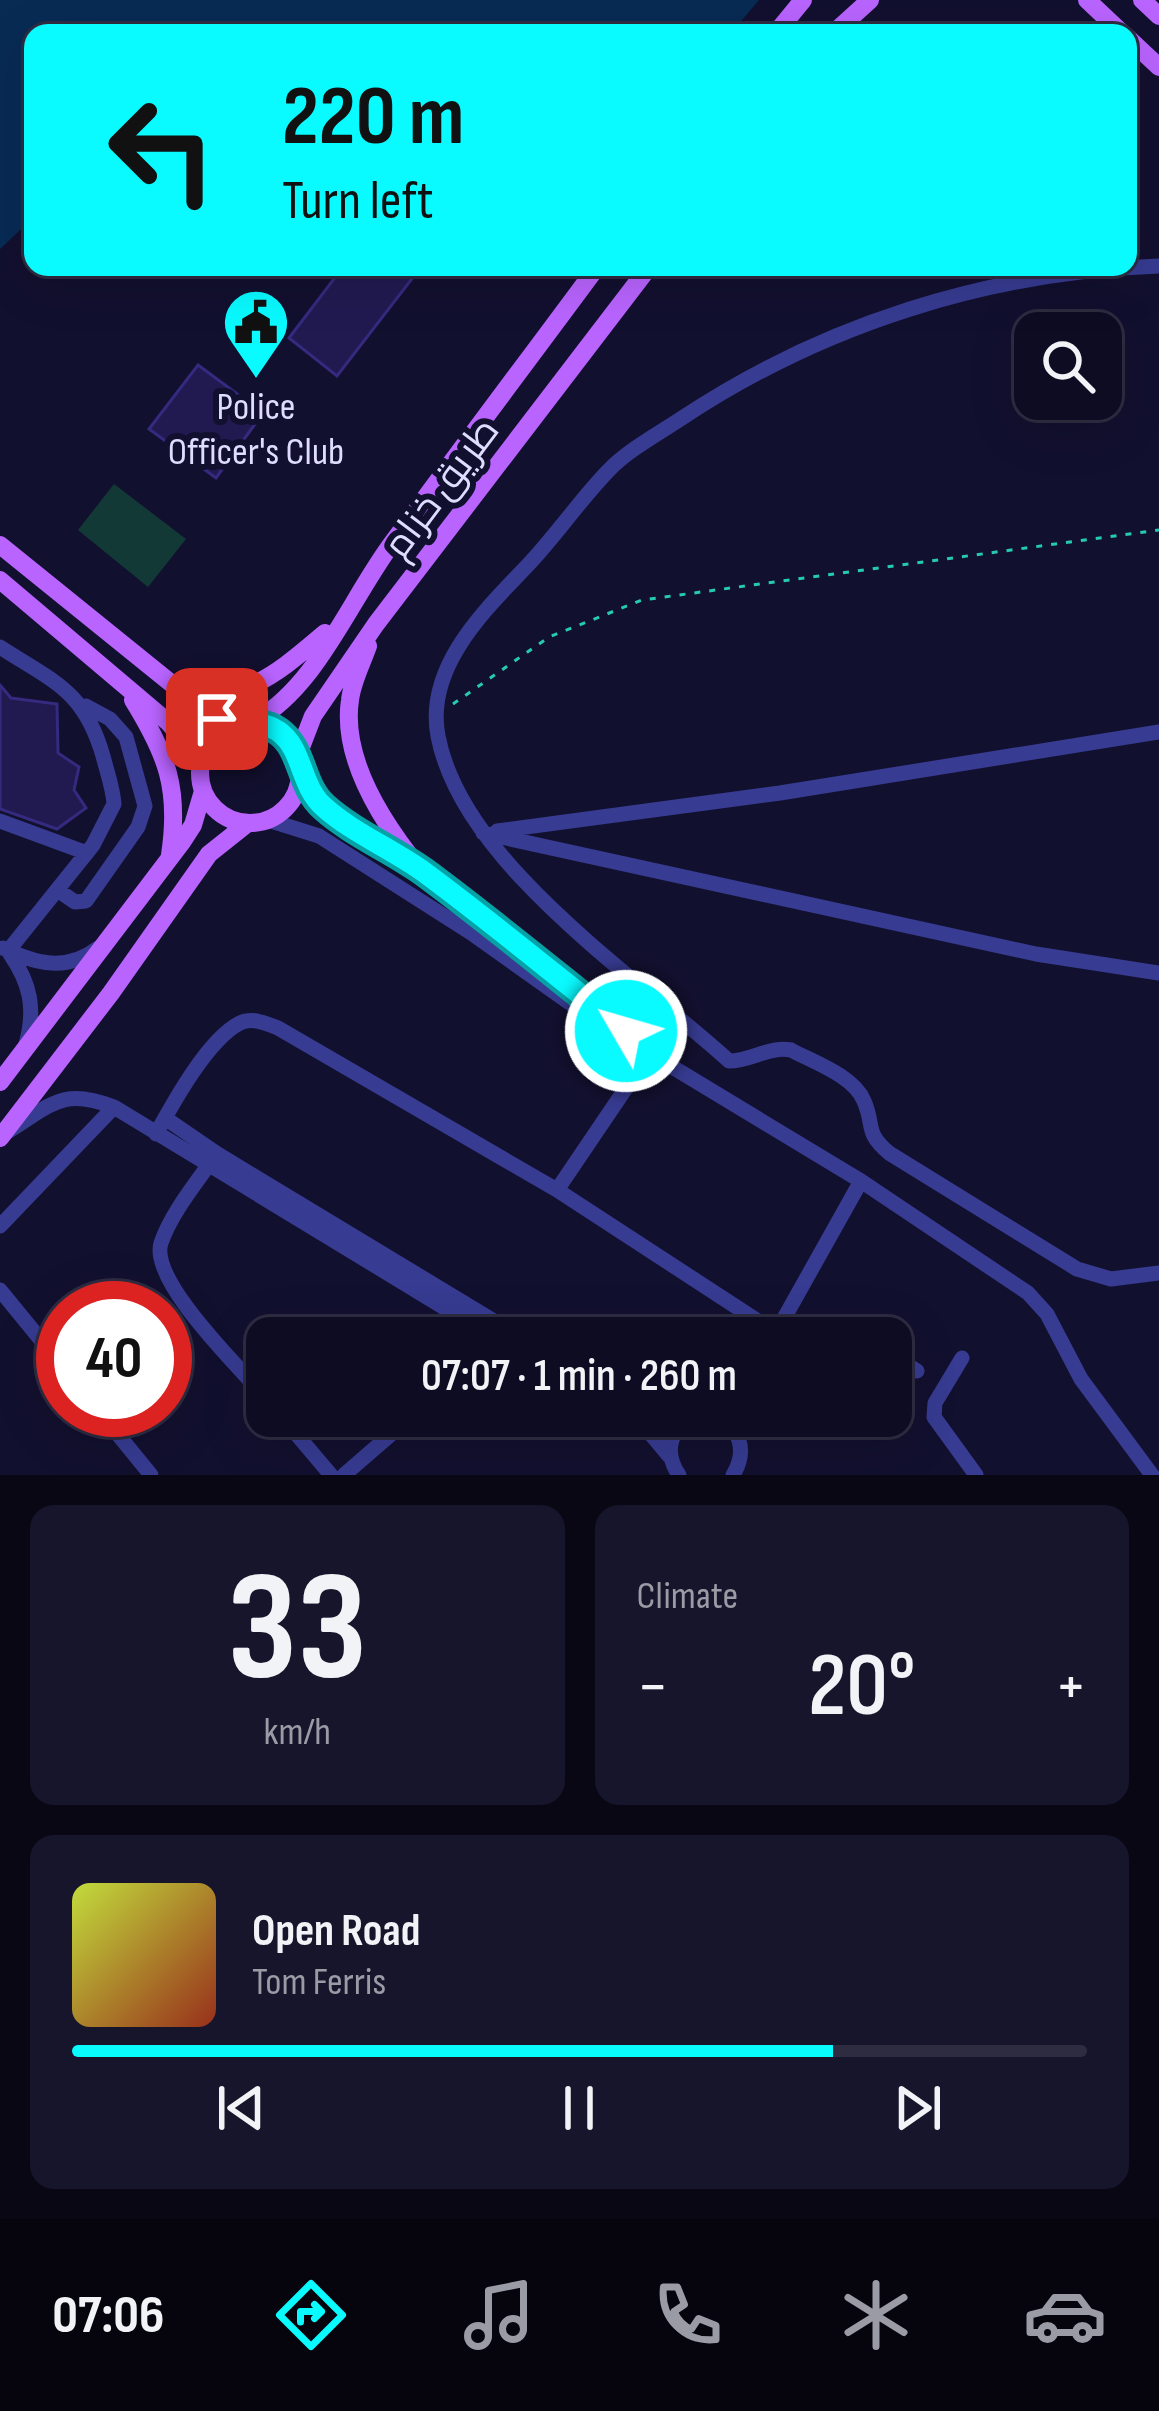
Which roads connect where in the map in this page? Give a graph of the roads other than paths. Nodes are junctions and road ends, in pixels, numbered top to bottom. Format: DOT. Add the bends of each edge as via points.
graph roads {
  1 [pos="803,0"];
  2 [pos="866,0"];
  3 [pos="1142,0"];
  4 [pos="1089,4"];
  5 [pos="1159,16"];
  6 [pos="783,24"];
  7 [pos="843,24"];
  8 [pos="1112,24"];
  9 [pos="590,276"];
  10 [pos="642,276"];
  11 [pos="1056,276"];
  12 [pos="2,546"];
  13 [pos="0,580"];
  14 [pos="343,619"];
  15 [pos="376,624"];
  16 [pos="0,647"];
  17 [pos="158,673"];
  18 [pos="122,681"];
  19 [pos="80,703"];
  20 [pos="243,724"];
  21 [pos="1159,732"];
  22 [pos="201,760"];
  23 [pos="300,765"];
  24 [pos="202,791"];
  25 [pos="582,818"];
  26 [pos="0,821"];
  27 [pos="258,822"];
  28 [pos="483,833"];
  29 [pos="87,853"];
  30 [pos="580,853"];
  31 [pos="169,862"];
  32 [pos="422,870"];
  33 [pos="59,891"];
  34 [pos="42,913"];
  35 [pos="109,937"];
  36 [pos="4,949"];
  37 [pos="45,964"];
  38 [pos="1159,973"];
  39 [pos="642,1049"];
  40 [pos="24,1050"];
  41 [pos="0,1082"];
  42 [pos="114,1107"];
  43 [pos="165,1118"];
  44 [pos="155,1134"];
  45 [pos="2,1135"];
  46 [pos="213,1159"];
  47 [pos="861,1180"];
  48 [pos="557,1190"];
  49 [pos="0,1226"];
  50 [pos="1159,1273"];
  51 [pos="0,1290"];
  52 [pos="475,1317"];
  53 [pos="749,1317"];
  54 [pos="788,1317"];
  55 [pos="36,1334"];
  56 [pos="962,1358"];
  57 [pos="912,1368"];
  58 [pos="917,1371"];
  59 [pos="246,1374"];
  60 [pos="120,1437"];
  61 [pos="299,1437"];
  62 [pos="388,1437"];
  63 [pos="652,1437"];
  64 [pos="673,1437"];
  65 [pos="738,1437"];
  66 [pos="740,1437"];
  67 [pos="674,1469"];
  68 [pos="151,1475"];
  69 [pos="332,1475"];
  70 [pos="344,1475"];
  71 [pos="733,1475"];
  72 [pos="750,1475"];
  73 [pos="976,1475"];
  74 [pos="1152,1475"];
  1 -- 6 [label="main road"];
  2 -- 7 [label="main road"];
  3 -- 5 [label="main road"];
  4 -- 8 [label="main road"];
  9 -- 14 [label="main road, طريق خزام"];
  10 -- 15 [label="main road, طريق خزام"];
  11 -- 28 [label="street" via="878,318 794,354 610,468 444,667 436,733 449,775"];
  12 -- 17 [label="main road"];
  13 -- 18 [label="main road"];
  14 -- 17 [label="main road" via="270,676 229,694 198,692"];
  14 -- 20 [label="main road, طريق خزام" via="288,698"];
  15 -- 23 [label="main road, طريق خزام" via="313,716"];
  15 -- 32 [label="main road" via="350,695 348,727 388,826"];
  16 -- 19 [label="street"];
  17 -- 20 [label="main road" via="217,719"];
  18 -- 22 [label="main road"];
  18 -- 31 [label="main road" via="169,770"];
  19 -- 29 [label="street" via="115,804"];
  19 -- 33 [label="street" via="122,730 145,806 86,901"];
  20 -- 22 [label="main road" via="208,745"];
  20 -- 23 [label="main road" via="272,727"];
  21 -- 25 [label="street"];
  22 -- 24 [label="main road"];
  23 -- 27 [label="main road" via="285,810"];
  23 -- 32 [label="street" via="318,802"];
  24 -- 27 [label="main road" via="229,819"];
  24 -- 31 [label="main road" via="193,825"];
  25 -- 28 [label="street"];
  25 -- 30 [label="street" via="565,835"];
  26 -- 29 [label="street"];
  27 -- 39 [label="street" via="319,836"];
  27 -- 45 [label="main road" via="209,854"];
  28 -- 30 [label="street"];
  28 -- 50 [label="street" via="554,914 729,1061 791,1050 854,1087 875,1141 889,1153 1077,1269 1112,1279"];
  29 -- 33 [label="street"];
  30 -- 38 [label="street" via="1036,954"];
  31 -- 35 [label="main road"];
  32 -- 39 [label="street"];
  33 -- 34 [label="street"];
  34 -- 36 [label="street"];
  34 -- 37 [label="street" via="32,942"];
  35 -- 37 [label="street" via="88,956"];
  35 -- 40 [label="main road"];
  36 -- 37 [label="street"];
  36 -- 40 [label="street" via="30,990"];
  39 -- 47 [label="street"];
  39 -- 48 [label="street"];
  40 -- 41 [label="main road"];
  42 -- 44 [label="street"];
  42 -- 45 [label="street" via="68,1096"];
  42 -- 49 [label="street"];
  43 -- 44 [label="street"];
  43 -- 46 [label="street"];
  43 -- 48 [label="street" via="218,1040 256,1020"];
  44 -- 46 [label="street"];
  46 -- 52 [label="street"];
  46 -- 59 [label="street" via="158,1258 176,1292"];
  47 -- 54 [label="street"];
  47 -- 74 [label="street" via="1028,1293"];
  48 -- 53 [label="street"];
  51 -- 55 [label="street"];
  56 -- 73 [label="street" via="934,1418"];
  57 -- 58 [label="street"];
  60 -- 68 [label="street"];
  61 -- 69 [label="street"];
  62 -- 70 [label="street"];
  63 -- 67 [label="street"];
  64 -- 67 [label="street"];
  65 -- 71 [label="street"];
  66 -- 72 [label="street"];
}
